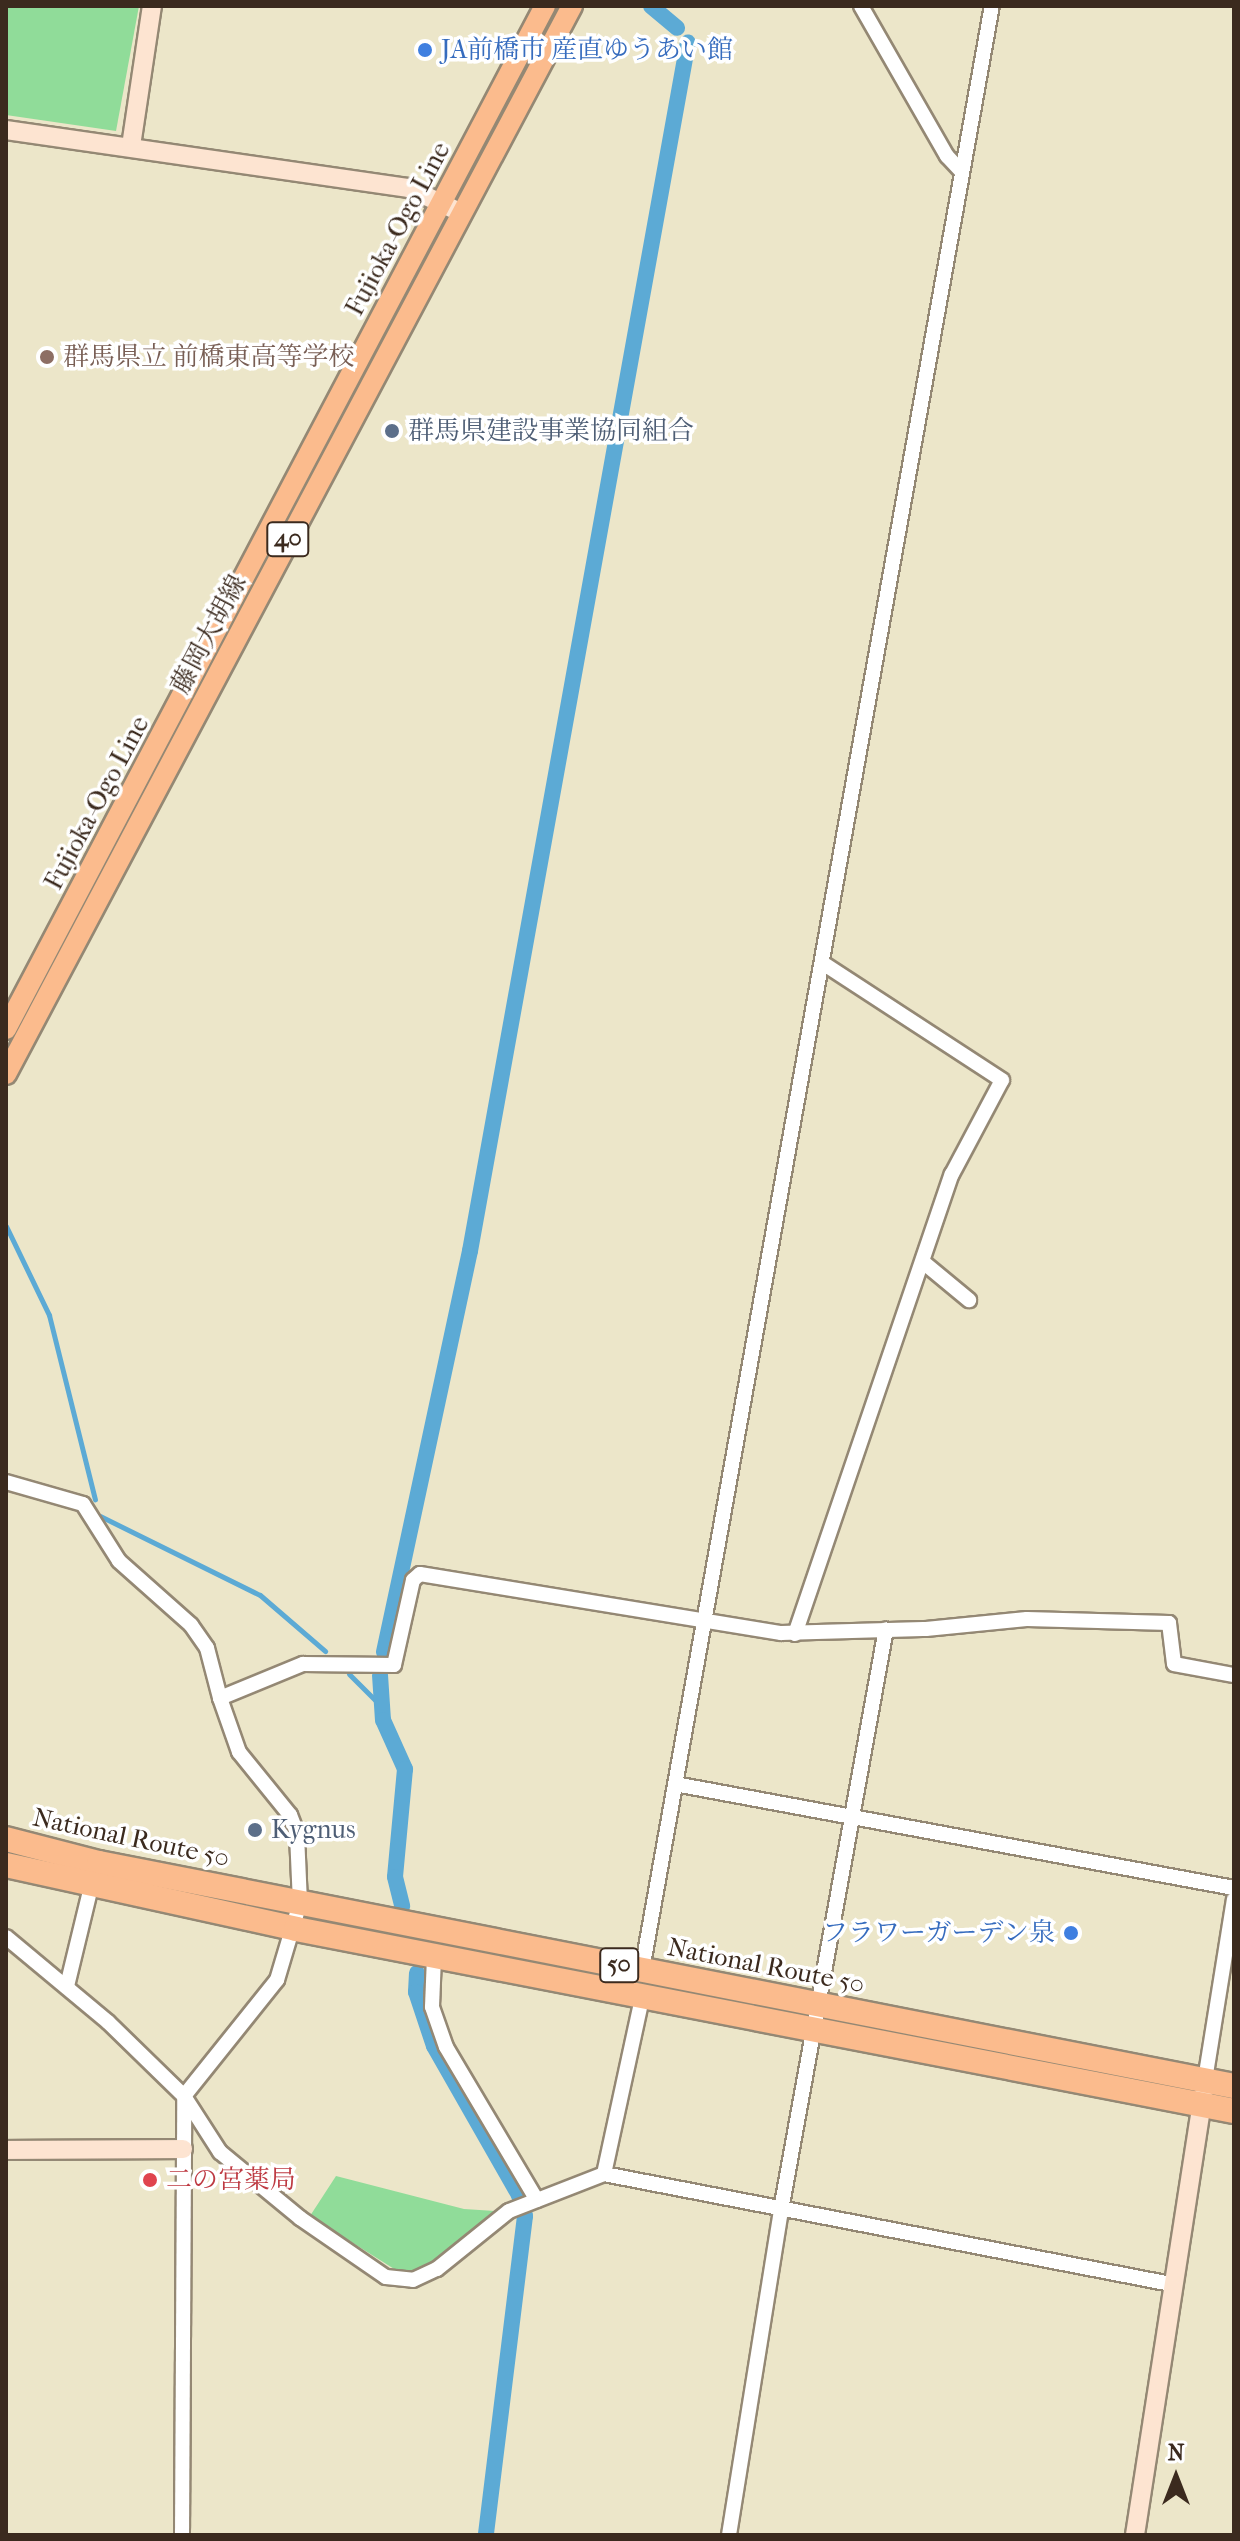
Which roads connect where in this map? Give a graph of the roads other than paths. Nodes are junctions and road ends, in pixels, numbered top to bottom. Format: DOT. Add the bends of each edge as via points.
graph roads {
  1 [pos="152,6"];
  2 [pos="545,6"];
  3 [pos="572,6"];
  4 [pos="861,6"];
  5 [pos="992,6"];
  6 [pos="6,130"];
  7 [pos="131,146"];
  8 [pos="962,172"];
  9 [pos="442,202"];
  10 [pos="462,213"];
  11 [pos="824,964"];
  12 [pos="6,1029"];
  13 [pos="6,1074"];
  14 [pos="923,1262"];
  15 [pos="969,1300"];
  16 [pos="6,1482"];
  17 [pos="707,1624"];
  18 [pos="886,1629"];
  19 [pos="795,1634"];
  20 [pos="1234,1675"];
  21 [pos="220,1698"];
  22 [pos="675,1784"];
  23 [pos="851,1817"];
  24 [pos="6,1839"];
  25 [pos="6,1865"];
  26 [pos="91,1887"];
  27 [pos="1234,1888"];
  28 [pos="1234,1899"];
  29 [pos="300,1903"];
  30 [pos="296,1929"];
  31 [pos="6,1937"];
  32 [pos="434,1957"];
  33 [pos="642,1970"];
  34 [pos="67,1986"];
  35 [pos="642,1998"];
  36 [pos="817,2005"];
  37 [pos="813,2031"];
  38 [pos="1205,2080"];
  39 [pos="1234,2086"];
  40 [pos="184,2096"];
  41 [pos="1201,2106"];
  42 [pos="1234,2111"];
  43 [pos="183,2149"];
  44 [pos="6,2150"];
  45 [pos="604,2174"];
  46 [pos="537,2200"];
  47 [pos="781,2210"];
  48 [pos="1171,2284"];
  49 [pos="182,2535"];
  50 [pos="729,2535"];
  51 [pos="1135,2535"];
  1 -- 7 [label="street"];
  2 -- 9 [label="main road, Fujioka-Ogo Line / 40"];
  3 -- 10 [label="main road, 藤岡大胡線 / 40"];
  4 -- 8 [label="street" via="947,156"];
  5 -- 8 [label="street"];
  6 -- 7 [label="street"];
  7 -- 9 [label="street" via="409,188"];
  8 -- 11 [label="street"];
  9 -- 10 [label="street"];
  9 -- 12 [label="main road, Fujioka-Ogo Line / 40"];
  10 -- 13 [label="main road, 藤岡大胡線 / 40"];
  11 -- 14 [label="street" via="1002,1080 952,1174"];
  11 -- 17 [label="street"];
  14 -- 15 [label="street"];
  14 -- 19 [label="street"];
  16 -- 21 [label="street" via="83,1504 119,1561 191,1625 207,1648"];
  17 -- 19 [label="street"];
  17 -- 21 [label="street" via="420,1574 413,1580 394,1665 303,1664"];
  17 -- 22 [label="street"];
  18 -- 19 [label="street"];
  18 -- 20 [label="street" via="1027,1619 1169,1623 1174,1664"];
  18 -- 23 [label="street"];
  21 -- 29 [label="street" via="239,1752 290,1815 297,1833"];
  22 -- 23 [label="street"];
  22 -- 33 [label="street"];
  23 -- 27 [label="street"];
  23 -- 36 [label="street"];
  24 -- 29 [label="highway, National Route 50 / 50"];
  25 -- 26 [label="highway, National Route 50 / 50"];
  26 -- 30 [label="highway, National Route 50 / 50"];
  26 -- 34 [label="street"];
  28 -- 38 [label="street"];
  29 -- 30 [label="street"];
  29 -- 33 [label="highway, National Route 50 / 50"];
  30 -- 32 [label="highway, National Route 50 / 50"];
  30 -- 40 [label="street" via="277,1980"];
  31 -- 34 [label="street"];
  32 -- 35 [label="highway, National Route 50 / 50"];
  32 -- 46 [label="street" via="432,2007 446,2047"];
  33 -- 36 [label="highway, National Route 50 / 50"];
  34 -- 40 [label="street"];
  35 -- 37 [label="highway, National Route 50 / 50"];
  35 -- 45 [label="street"];
  36 -- 37 [label="street"];
  36 -- 38 [label="highway, National Route 50 / 50"];
  37 -- 41 [label="highway, National Route 50 / 50"];
  37 -- 47 [label="street"];
  38 -- 39 [label="highway, National Route 50 / 50"];
  38 -- 41 [label="street"];
  40 -- 43 [label="street"];
  40 -- 46 [label="street" via="220,2152 300,2218 386,2277 413,2280 437,2269 509,2211"];
  41 -- 42 [label="highway, National Route 50 / 50"];
  41 -- 48 [label="street"];
  43 -- 44 [label="street"];
  43 -- 49 [label="street"];
  45 -- 46 [label="street"];
  45 -- 47 [label="street"];
  47 -- 48 [label="street"];
  47 -- 50 [label="street"];
  48 -- 51 [label="street"];
}
